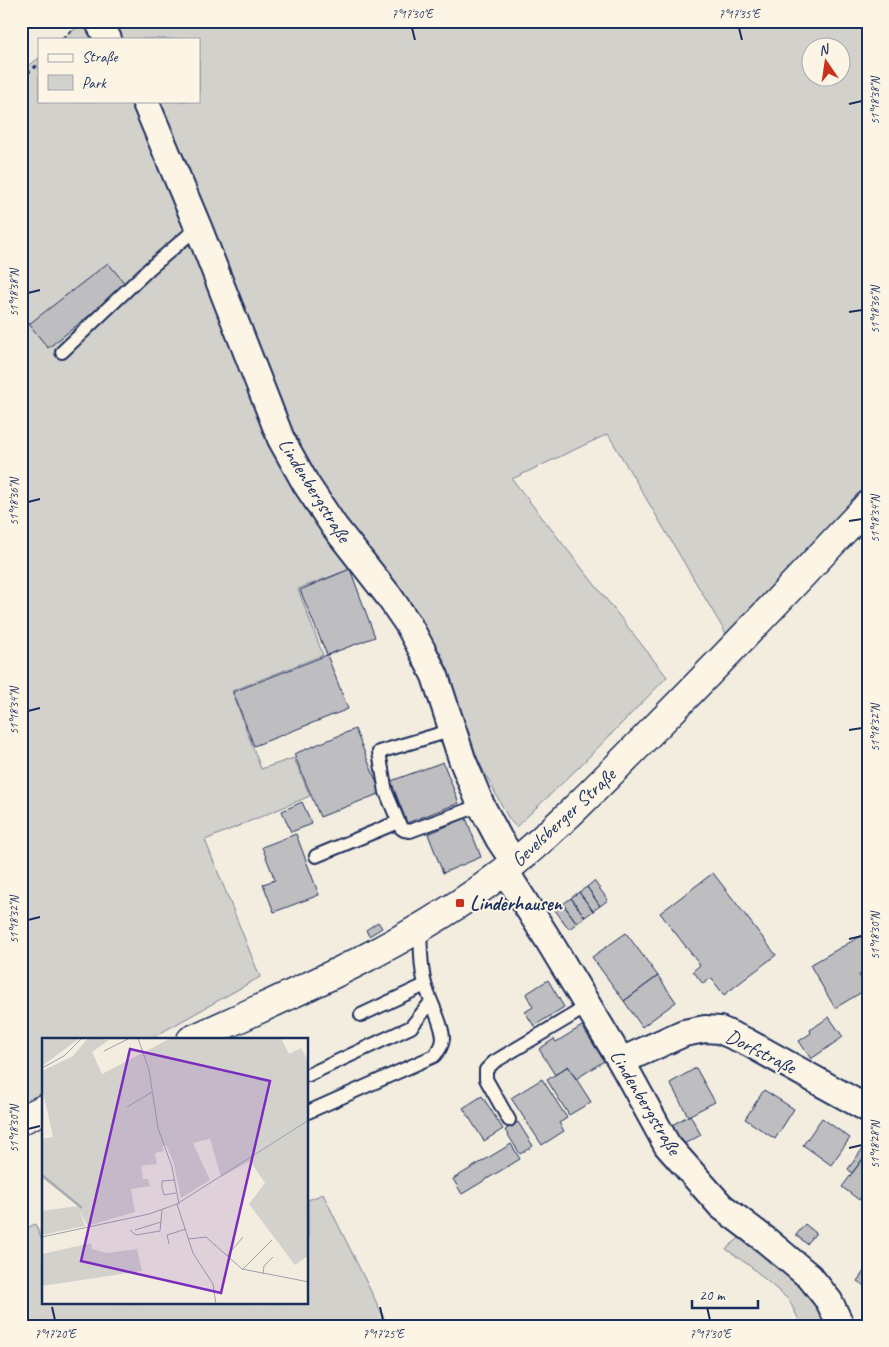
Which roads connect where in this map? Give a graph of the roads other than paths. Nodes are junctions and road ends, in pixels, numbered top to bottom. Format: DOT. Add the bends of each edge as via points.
graph roads {
  1 [pos="87,24"];
  2 [pos="107,38"];
  3 [pos="144,102"];
  4 [pos="198,228"];
  5 [pos="62,352"];
  6 [pos="868,505"];
  7 [pos="453,730"];
  8 [pos="481,804"];
  9 [pos="398,822"];
  10 [pos="316,856"];
  11 [pos="510,867"];
  12 [pos="420,928"];
  13 [pos="425,986"];
  14 [pos="431,1002"];
  15 [pos="588,1006"];
  16 [pos="361,1015"];
  17 [pos="195,1038"];
  18 [pos="621,1061"];
  19 [pos="309,1075"];
  20 [pos="868,1109"];
  21 [pos="42,1111"];
  22 [pos="309,1112"];
  23 [pos="21,1120"];
  24 [pos="509,1120"];
  25 [pos="841,1326"];
  1 -- 2 [label="street"];
  3 -- 4 [label="street, Lindenbergstraße"];
  4 -- 5 [label="lane" via="150,268"];
  4 -- 7 [label="street, Lindenbergstraße" via="281,439 334,526 408,624 435,676"];
  6 -- 11 [label="main road, Gevelsberger Straße" via="603,782"];
  7 -- 8 [label="street, Lindenbergstraße"];
  7 -- 9 [label="lane" via="378,752 386,792"];
  8 -- 9 [label="lane" via="410,832"];
  8 -- 11 [label="street, Lindenbergstraße"];
  9 -- 10 [label="lane"];
  11 -- 12 [label="main road, Gevelsberger Straße"];
  11 -- 15 [label="street, Lindenbergstraße"];
  12 -- 13 [label="lane"];
  12 -- 17 [label="main road, Gevelsberger Straße" via="344,969"];
  13 -- 14 [label="lane"];
  13 -- 16 [label="lane"];
  14 -- 19 [label="lane" via="411,1027"];
  14 -- 22 [label="lane" via="443,1037 442,1048 434,1056"];
  15 -- 18 [label="street, Lindenbergstraße"];
  15 -- 24 [label="lane" via="494,1062 486,1070 486,1079"];
  18 -- 20 [label="street, Dorfstraße" via="684,1033 720,1030"];
  18 -- 25 [label="street, Lindenbergstraße" via="667,1145 684,1166 720,1206 810,1276 830,1300"];
  21 -- 23 [label="main road"];
}
